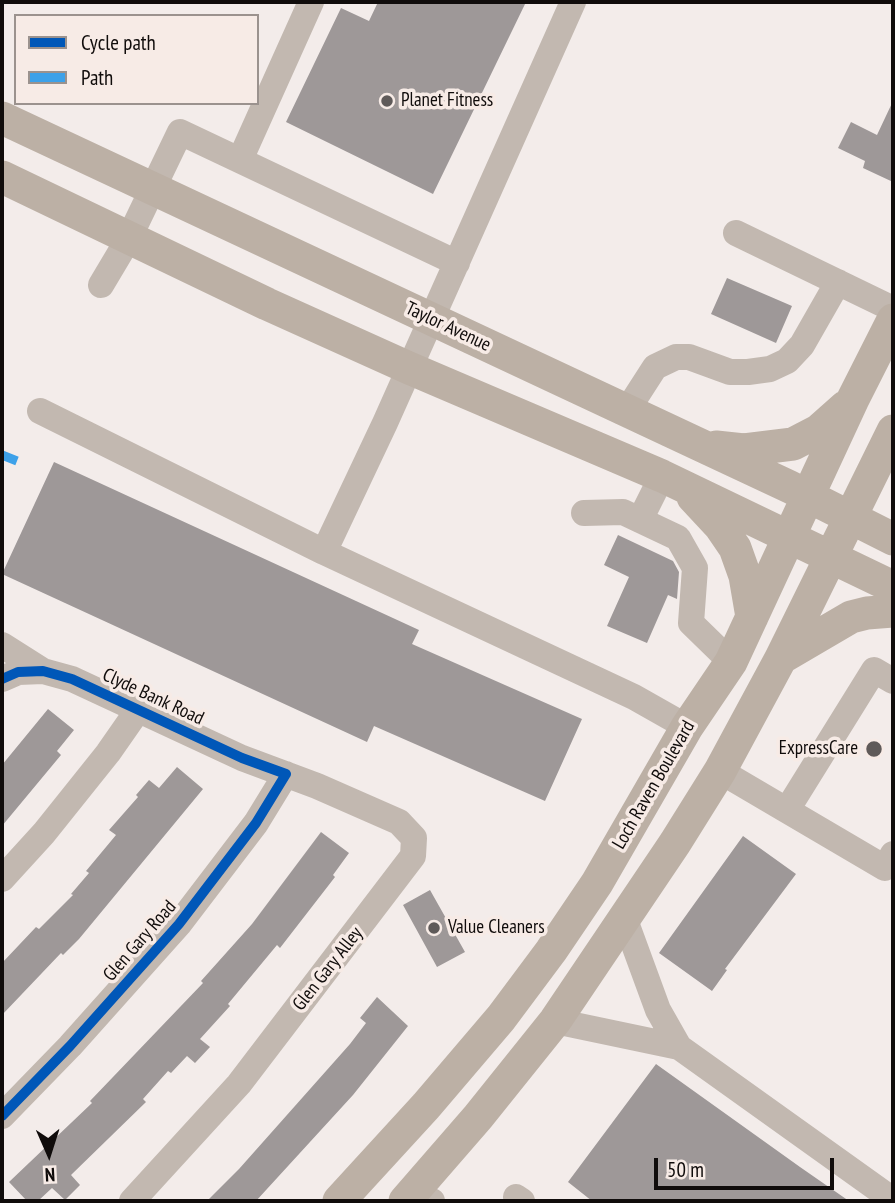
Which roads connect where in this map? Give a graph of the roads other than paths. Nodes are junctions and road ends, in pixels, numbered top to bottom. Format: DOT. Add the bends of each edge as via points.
graph roads {
  1 [pos="311,2"];
  2 [pos="573,2"];
  3 [pos="2,118"];
  4 [pos="240,160"];
  5 [pos="2,177"];
  6 [pos="153,187"];
  7 [pos="736,233"];
  8 [pos="129,238"];
  9 [pos="457,263"];
  10 [pos="838,282"];
  11 [pos="101,285"];
  12 [pos="893,309"];
  13 [pos="432,320"];
  14 [pos="893,320"];
  15 [pos="409,368"];
  16 [pos="853,399"];
  17 [pos="40,411"];
  18 [pos="626,412"];
  19 [pos="893,431"];
  20 [pos="683,438"];
  21 [pos="672,480"];
  22 [pos="808,497"];
  23 [pos="584,513"];
  24 [pos="850,518"];
  25 [pos="640,520"];
  26 [pos="790,537"];
  27 [pos="893,539"];
  28 [pos="324,552"];
  29 [pos="831,556"];
  30 [pos="893,587"];
  31 [pos="893,611"];
  32 [pos="752,617"];
  33 [pos="2,645"];
  34 [pos="780,658"];
  35 [pos="731,662"];
  36 [pos="43,671"];
  37 [pos="2,679"];
  38 [pos="893,681"];
  39 [pos="138,710"];
  40 [pos="687,727"];
  41 [pos="720,771"];
  42 [pos="286,774"];
  43 [pos="787,810"];
  44 [pos="893,854"];
  45 [pos="2,879"];
  46 [pos="625,919"];
  47 [pos="555,1021"];
  48 [pos="679,1047"];
  49 [pos="2,1116"];
  50 [pos="434,1168"];
  51 [pos="893,1200"];
  52 [pos="132,1201"];
  53 [pos="338,1201"];
  54 [pos="405,1201"];
  55 [pos="432,1201"];
  1 -- 4 [label="street"];
  2 -- 9 [label="street"];
  3 -- 6 [label="main road, Taylor Avenue"];
  4 -- 6 [label="street" via="180,132"];
  4 -- 9 [label="street"];
  5 -- 8 [label="main road"];
  6 -- 8 [label="street"];
  6 -- 13 [label="main road, Taylor Avenue"];
  7 -- 10 [label="street"];
  8 -- 11 [label="street"];
  8 -- 15 [label="main road"];
  9 -- 13 [label="street"];
  10 -- 12 [label="street"];
  10 -- 18 [label="street" via="802,345 787,361 770,369 730,372 676,357 655,366"];
  13 -- 15 [label="street"];
  13 -- 18 [label="main road, Taylor Avenue"];
  14 -- 16 [label="main road, Loch Raven Boulevard"];
  15 -- 21 [label="main road"];
  15 -- 28 [label="street"];
  16 -- 20 [label="main road" via="818,431 793,444 744,450"];
  16 -- 22 [label="main road, Loch Raven Boulevard"];
  17 -- 28 [label="street"];
  18 -- 20 [label="main road, Taylor Avenue"];
  19 -- 24 [label="main road"];
  20 -- 22 [label="main road, Taylor Avenue"];
  21 -- 25 [label="street"];
  21 -- 26 [label="main road"];
  21 -- 32 [label="main road" via="720,526 735,548"];
  22 -- 24 [label="main road, Taylor Avenue"];
  22 -- 26 [label="main road, Loch Raven Boulevard"];
  23 -- 25 [label="street" via="622,512"];
  24 -- 27 [label="main road, Taylor Avenue"];
  24 -- 29 [label="main road"];
  25 -- 35 [label="street" via="678,538 695,568 691,623"];
  26 -- 29 [label="main road"];
  26 -- 32 [label="main road, Loch Raven Boulevard"];
  28 -- 40 [label="street" via="622,691"];
  29 -- 30 [label="main road"];
  29 -- 34 [label="main road"];
  31 -- 34 [label="main road" via="852,617"];
  32 -- 35 [label="main road, Loch Raven Boulevard"];
  33 -- 36 [label="street"];
  34 -- 41 [label="main road"];
  35 -- 40 [label="main road, Loch Raven Boulevard"];
  36 -- 37 [label="street, Clyde Bank Road" via="18,672"];
  36 -- 39 [label="street, Clyde Bank Road" via="72,679"];
  38 -- 43 [label="street" via="874,670"];
  39 -- 42 [label="street, Clyde Bank Road"];
  39 -- 45 [label="street" via="44,833"];
  40 -- 53 [label="main road, Loch Raven Boulevard" via="597,883 551,951 501,1018"];
  41 -- 43 [label="street"];
  41 -- 46 [label="main road"];
  42 -- 49 [label="street, Glen Gary Road" via="256,823 179,924"];
  42 -- 52 [label="street, Glen Gary Alley" via="398,822 414,838 413,856 239,1084"];
  43 -- 44 [label="street" via="884,868"];
  46 -- 47 [label="main road"];
  46 -- 48 [label="street" via="658,1010"];
  47 -- 48 [label="street"];
  47 -- 50 [label="main road"];
  48 -- 51 [label="street"];
  50 -- 54 [label="main road"];
  50 -- 55 [label="street"];
}
